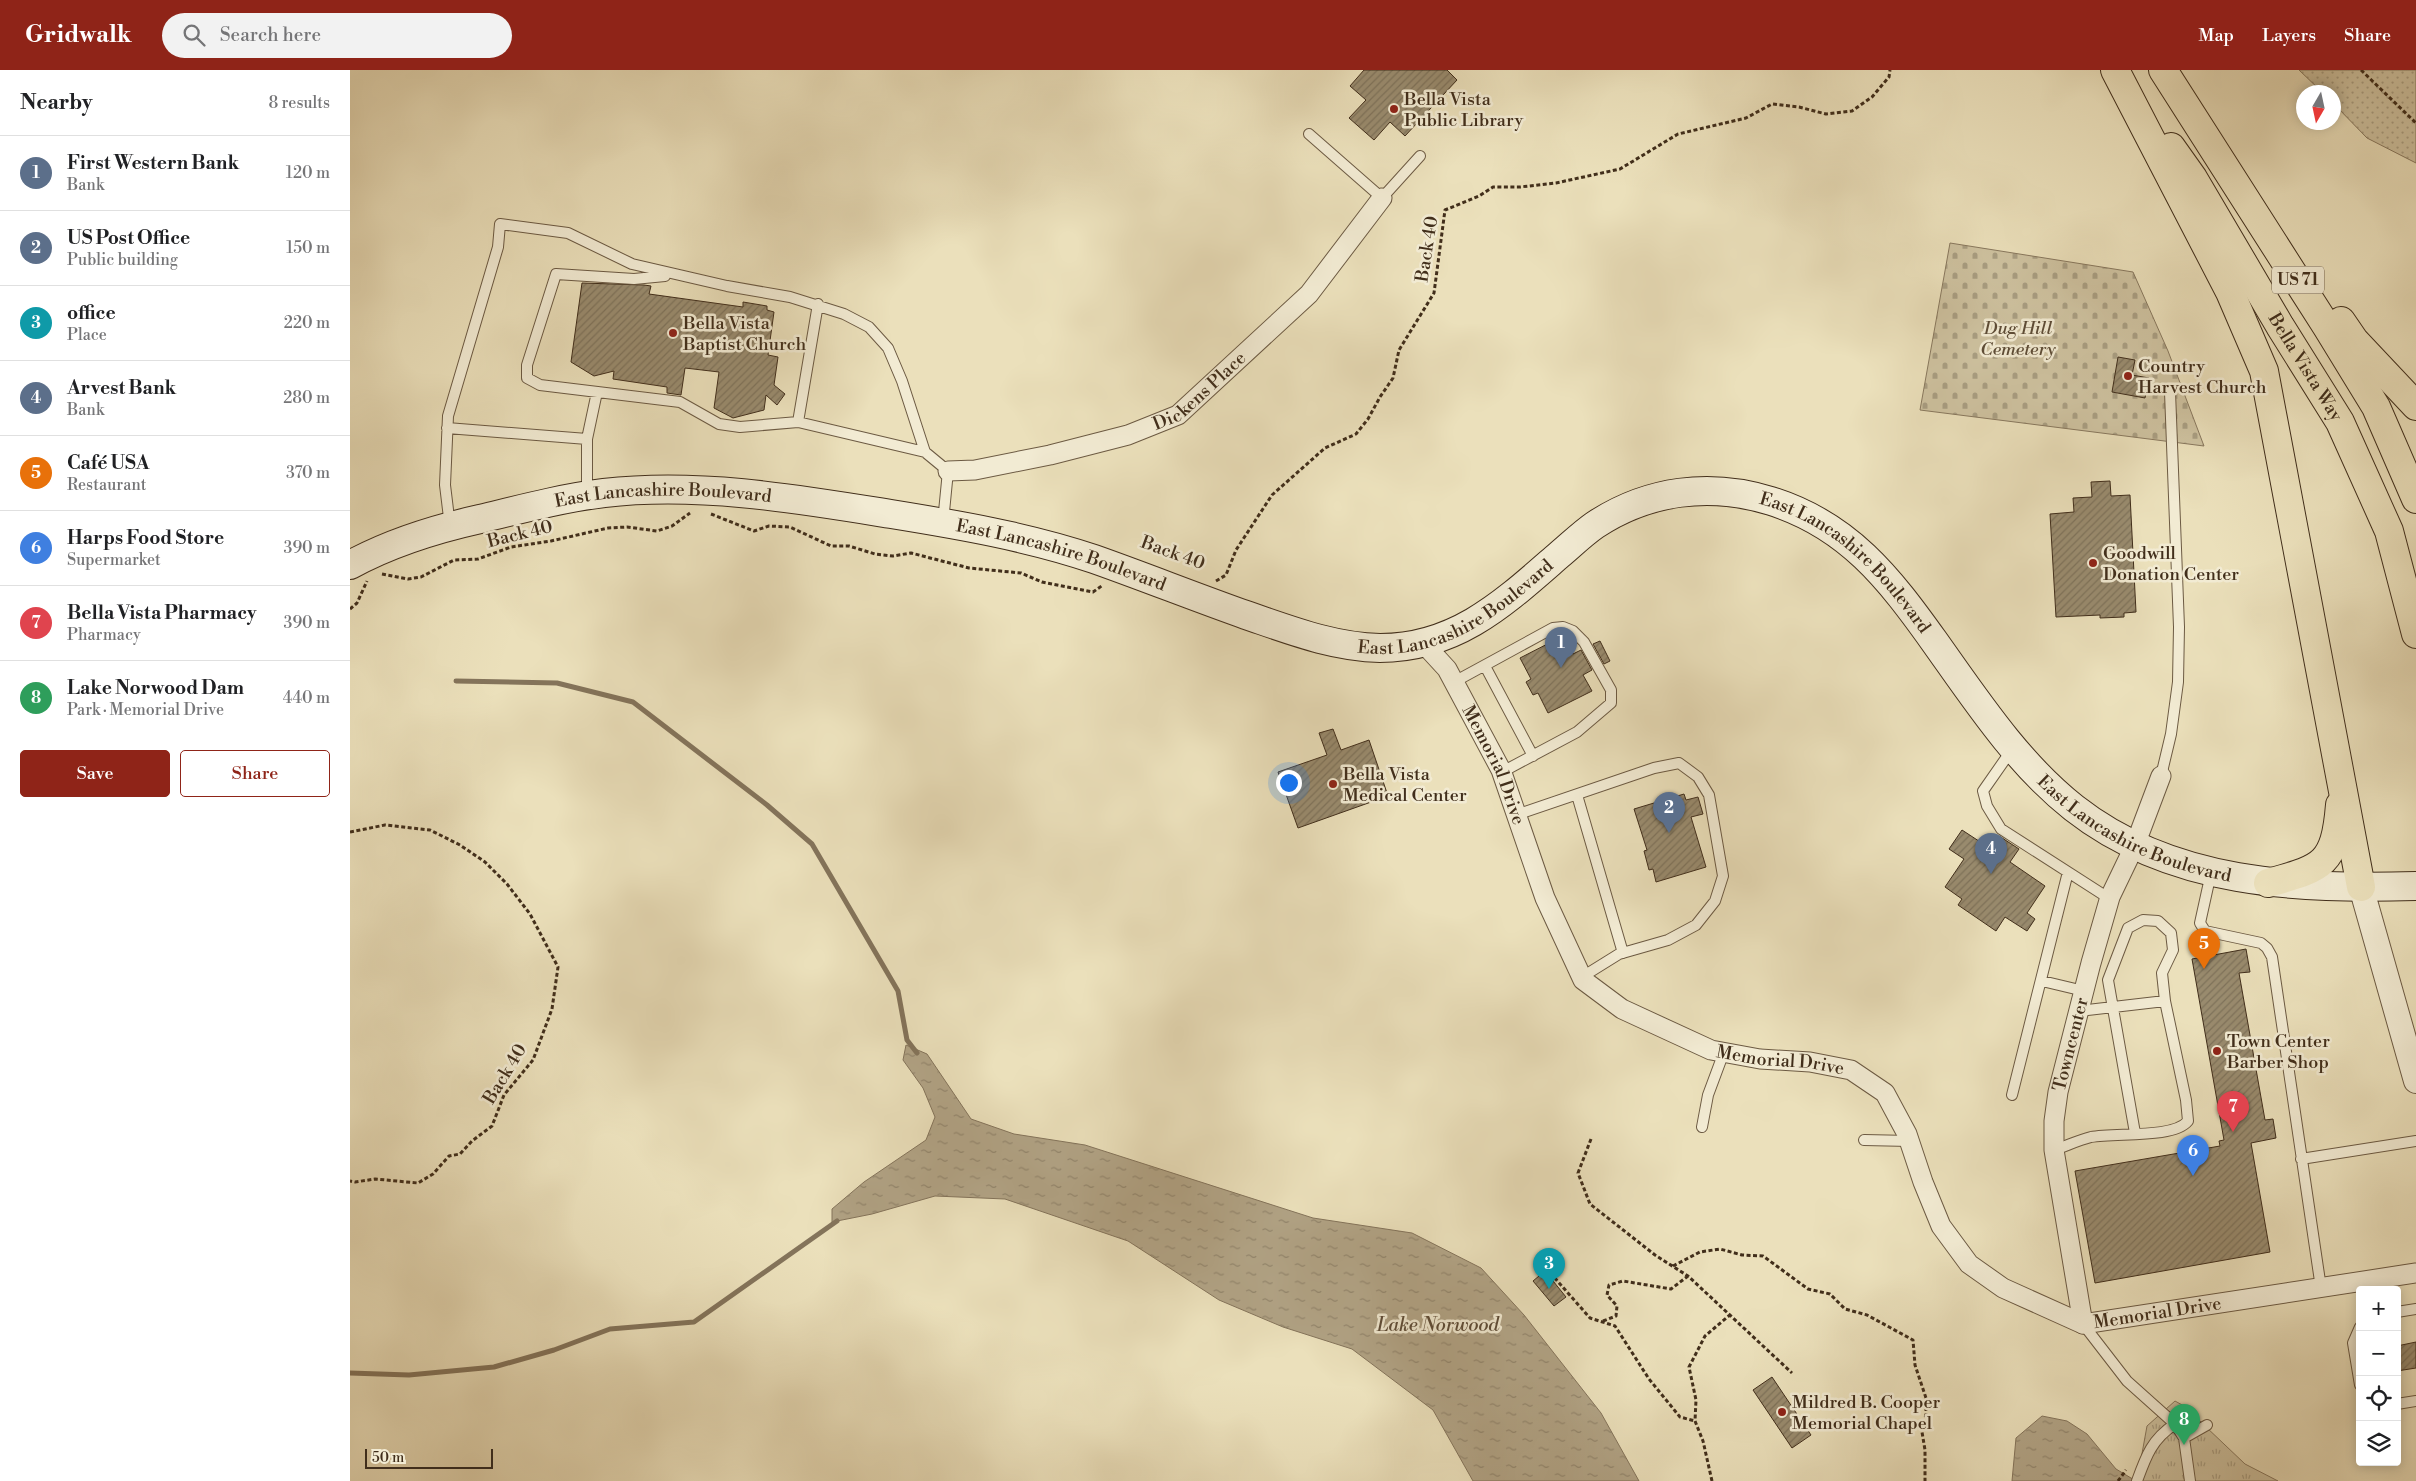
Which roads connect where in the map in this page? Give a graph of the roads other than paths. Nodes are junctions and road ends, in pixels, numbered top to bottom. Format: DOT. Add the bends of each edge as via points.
graph roads {
  1 [pos="2116,70"];
  2 [pos="2163,70"];
  3 [pos="1309,134"];
  4 [pos="1420,156"];
  5 [pos="2226,166"];
  6 [pos="1382,198"];
  7 [pos="673,275"];
  8 [pos="818,304"];
  9 [pos="597,392"];
  10 [pos="2170,392"];
  11 [pos="2416,406"];
  12 [pos="798,422"];
  13 [pos="447,428"];
  14 [pos="587,439"];
  15 [pos="925,452"];
  16 [pos="948,471"];
  17 [pos="586,496"];
  18 [pos="2416,499"];
  19 [pos="943,522"];
  20 [pos="450,526"];
  21 [pos="350,565"];
  22 [pos="2416,634"];
  23 [pos="1424,644"];
  24 [pos="1485,666"];
  25 [pos="1454,682"];
  26 [pos="2014,747"];
  27 [pos="1533,756"];
  28 [pos="1502,772"];
  29 [pos="2162,776"];
  30 [pos="2342,783"];
  31 [pos="1577,795"];
  32 [pos="1516,815"];
  33 [pos="2135,845"];
  34 [pos="2068,872"];
  35 [pos="2212,872"];
  36 [pos="2268,883"];
  37 [pos="2416,886"];
  38 [pos="2361,887"];
  39 [pos="2110,899"];
  40 [pos="1623,953"];
  41 [pos="1582,977"];
  42 [pos="2042,981"];
  43 [pos="2084,991"];
  44 [pos="2165,1001"];
  45 [pos="2111,1006"];
  46 [pos="2079,1011"];
  47 [pos="1724,1052"];
  48 [pos="2416,1081"];
  49 [pos="2012,1095"];
  50 [pos="1702,1127"];
  51 [pos="2135,1133"];
  52 [pos="1864,1140"];
  53 [pos="1910,1141"];
  54 [pos="2416,1141"];
  55 [pos="2054,1150"];
  56 [pos="2301,1159"];
  57 [pos="2416,1273"];
  58 [pos="2387,1284"];
  59 [pos="2322,1288"];
  60 [pos="2416,1309"];
  61 [pos="2401,1311"];
  62 [pos="2083,1324"];
  63 [pos="2358,1331"];
  64 [pos="2358,1376"];
  65 [pos="2416,1401"];
  66 [pos="2401,1403"];
  67 [pos="2175,1424"];
  68 [pos="2207,1425"];
  69 [pos="2184,1438"];
  70 [pos="2137,1481"];
  71 [pos="2190,1481"];
  1 -- 22 [label="main road, Bella Vista Way / US 71" via="2193,178 2340,422 2389,531"];
  1 -- 30 [label="main road" via="2230,292 2264,371"];
  2 -- 5 [label="main road, US 71"];
  3 -- 6 [label="lane"];
  4 -- 6 [label="lane"];
  5 -- 11 [label="main road" via="2279,226 2354,340"];
  5 -- 18 [label="main road, US 71" via="2376,408"];
  6 -- 16 [label="street, Dickens Place" via="1309,294 1178,415 1128,435 1050,455 974,470"];
  7 -- 8 [label="lane"];
  7 -- 9 [label="lane" via="634,279 556,274 527,365 527,378 540,386"];
  7 -- 13 [label="lane" via="632,264 568,233 500,224 498,247 455,388"];
  8 -- 12 [label="lane"];
  8 -- 15 [label="lane" via="869,327 888,348"];
  9 -- 12 [label="lane" via="680,402 719,424 740,427"];
  9 -- 14 [label="lane"];
  10 -- 29 [label="lane" via="2179,627 2178,682"];
  12 -- 15 [label="lane"];
  13 -- 14 [label="lane"];
  13 -- 20 [label="lane" via="445,485"];
  14 -- 17 [label="lane"];
  15 -- 16 [label="lane"];
  16 -- 19 [label="lane"];
  17 -- 19 [label="main road, East Lancashire Boulevard" via="687,490 810,501"];
  17 -- 20 [label="main road, East Lancashire Boulevard"];
  19 -- 23 [label="main road, East Lancashire Boulevard" via="1031,541 1089,558 1298,634 1335,643 1380,648"];
  20 -- 21 [label="main road, East Lancashire Boulevard" via="374,551"];
  23 -- 25 [label="street, Memorial Drive" via="1447,669"];
  23 -- 26 [label="main road, East Lancashire Boulevard" via="1446,637 1478,620 1509,599 1592,527 1627,507 1650,497 1688,491 1731,491 1772,501 1816,518 1855,545 1897,590 1996,728"];
  24 -- 25 [label="lane"];
  24 -- 27 [label="lane"];
  24 -- 27 [label="lane" via="1553,628 1563,627 1573,631 1584,642 1611,690 1611,703 1594,719"];
  25 -- 28 [label="street, Memorial Drive"];
  26 -- 33 [label="main road, East Lancashire Boulevard" via="2074,807"];
  26 -- 34 [label="lane" via="1983,791 1987,806 2001,828"];
  27 -- 28 [label="lane"];
  28 -- 32 [label="street, Memorial Drive"];
  29 -- 33 [label="street, Towncenter"];
  30 -- 36 [label="main road" via="2338,828 2326,860 2308,872"];
  30 -- 38 [label="main road"];
  31 -- 32 [label="lane"];
  31 -- 40 [label="lane"];
  31 -- 40 [label="lane" via="1654,768 1679,763 1698,777 1709,795 1723,876 1715,901 1696,925 1668,940"];
  32 -- 41 [label="street, Memorial Drive" via="1546,898"];
  33 -- 35 [label="main road, East Lancashire Boulevard"];
  33 -- 39 [label="street, Towncenter"];
  34 -- 39 [label="lane"];
  34 -- 42 [label="lane"];
  35 -- 36 [label="main road, East Lancashire Boulevard"];
  35 -- 56 [label="lane" via="2200,923 2205,931 2261,943 2272,957"];
  36 -- 38 [label="main road, East Lancashire Boulevard"];
  37 -- 38 [label="main road, East Lancashire Boulevard"];
  38 -- 48 [label="street"];
  39 -- 43 [label="street, Towncenter"];
  40 -- 41 [label="lane"];
  41 -- 47 [label="street, Memorial Drive" via="1622,1009 1712,1050"];
  42 -- 43 [label="lane"];
  42 -- 49 [label="lane"];
  43 -- 46 [label="street, Towncenter"];
  44 -- 45 [label="lane"];
  44 -- 45 [label="lane" via="2162,973 2173,950 2171,933 2158,921 2143,920 2128,928 2117,952 2108,980"];
  44 -- 51 [label="lane" via="2188,1121 2174,1129"];
  45 -- 46 [label="lane"];
  45 -- 51 [label="lane"];
  46 -- 55 [label="street, Towncenter" via="2058,1092"];
  47 -- 50 [label="lane" via="1708,1095"];
  47 -- 53 [label="street, Memorial Drive" via="1851,1070 1885,1093"];
  51 -- 55 [label="lane" via="2091,1137"];
  52 -- 53 [label="lane"];
  53 -- 62 [label="street, Memorial Drive" via="1942,1226 1969,1264 2003,1288"];
  54 -- 56 [label="lane"];
  55 -- 62 [label="street, Towncenter"];
  56 -- 59 [label="lane"];
  57 -- 58 [label="street, Memorial Drive"];
  58 -- 59 [label="street, Memorial Drive"];
  59 -- 62 [label="street, Memorial Drive"];
  60 -- 61 [label="lane"];
  62 -- 67 [label="lane" via="2127,1381"];
  63 -- 64 [label="lane" via="2353,1343"];
  65 -- 66 [label="lane"];
  67 -- 69 [label="lane"];
  67 -- 70 [label="lane" via="2160,1434"];
  68 -- 69 [label="lane"];
  69 -- 71 [label="lane"];
}
